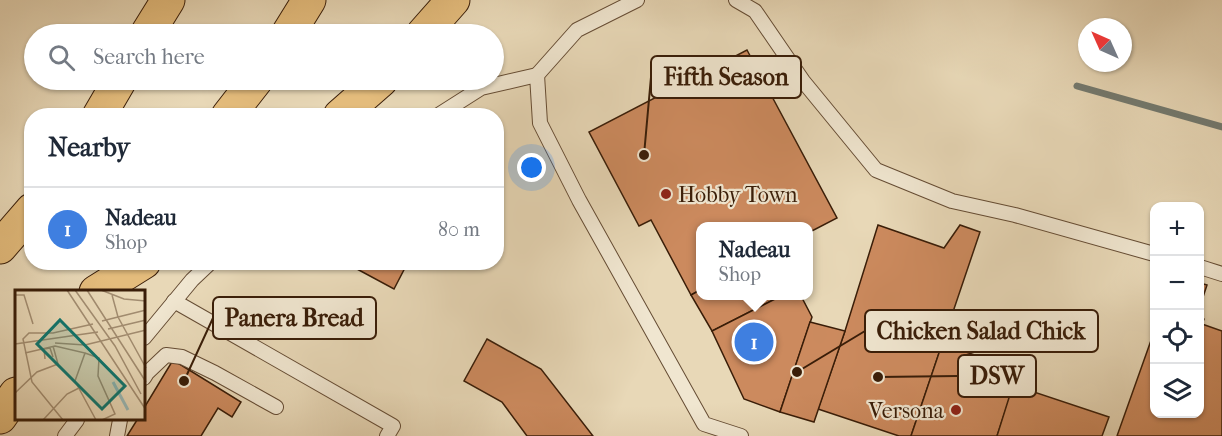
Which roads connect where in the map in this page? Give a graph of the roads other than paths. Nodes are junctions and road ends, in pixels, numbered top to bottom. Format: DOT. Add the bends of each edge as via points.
graph roads {
  1 [pos="168,0"];
  2 [pos="309,0"];
  3 [pos="453,0"];
  4 [pos="637,0"];
  5 [pos="736,0"];
  6 [pos="153,24"];
  7 [pos="294,24"];
  8 [pos="432,24"];
  9 [pos="537,75"];
  10 [pos="504,83"];
  11 [pos="114,90"];
  12 [pos="248,90"];
  13 [pos="370,90"];
  14 [pos="478,90"];
  15 [pos="104,108"];
  16 [pos="234,108"];
  17 [pos="349,108"];
  18 [pos="450,108"];
  19 [pos="24,220"];
  20 [pos="0,247"];
  21 [pos="1150,253"];
  22 [pos="1204,268"];
  23 [pos="109,270"];
  24 [pos="131,270"];
  25 [pos="203,270"];
  26 [pos="1222,274"];
  27 [pos="95,290"];
  28 [pos="97,290"];
  29 [pos="174,301"];
  30 [pos="146,336"];
  31 [pos="146,375"];
  32 [pos="15,395"];
  33 [pos="276,406"];
  34 [pos="0,417"];
  35 [pos="76,421"];
  36 [pos="120,421"];
  37 [pos="390,431"];
  38 [pos="65,436"];
  39 [pos="117,436"];
  40 [pos="741,436"];
  1 -- 6 [label="main road"];
  2 -- 7 [label="main road"];
  3 -- 8 [label="main road"];
  4 -- 9 [label="lane" via="576,30"];
  5 -- 21 [label="lane" via="755,10 803,81 876,170 952,201"];
  9 -- 10 [label="lane"];
  9 -- 40 [label="lane" via="540,123 698,414 704,424"];
  11 -- 15 [label="main road"];
  12 -- 16 [label="main road"];
  13 -- 17 [label="main road"];
  14 -- 18 [label="lane"];
  19 -- 20 [label="main road"];
  22 -- 26 [label="lane"];
  23 -- 27 [label="main road"];
  24 -- 28 [label="main road"];
  25 -- 29 [label="lane"];
  29 -- 30 [label="lane"];
  29 -- 37 [label="lane"];
  31 -- 33 [label="lane" via="166,355 182,357"];
  32 -- 34 [label="main road"];
  35 -- 38 [label="lane"];
  36 -- 39 [label="lane"];
}
